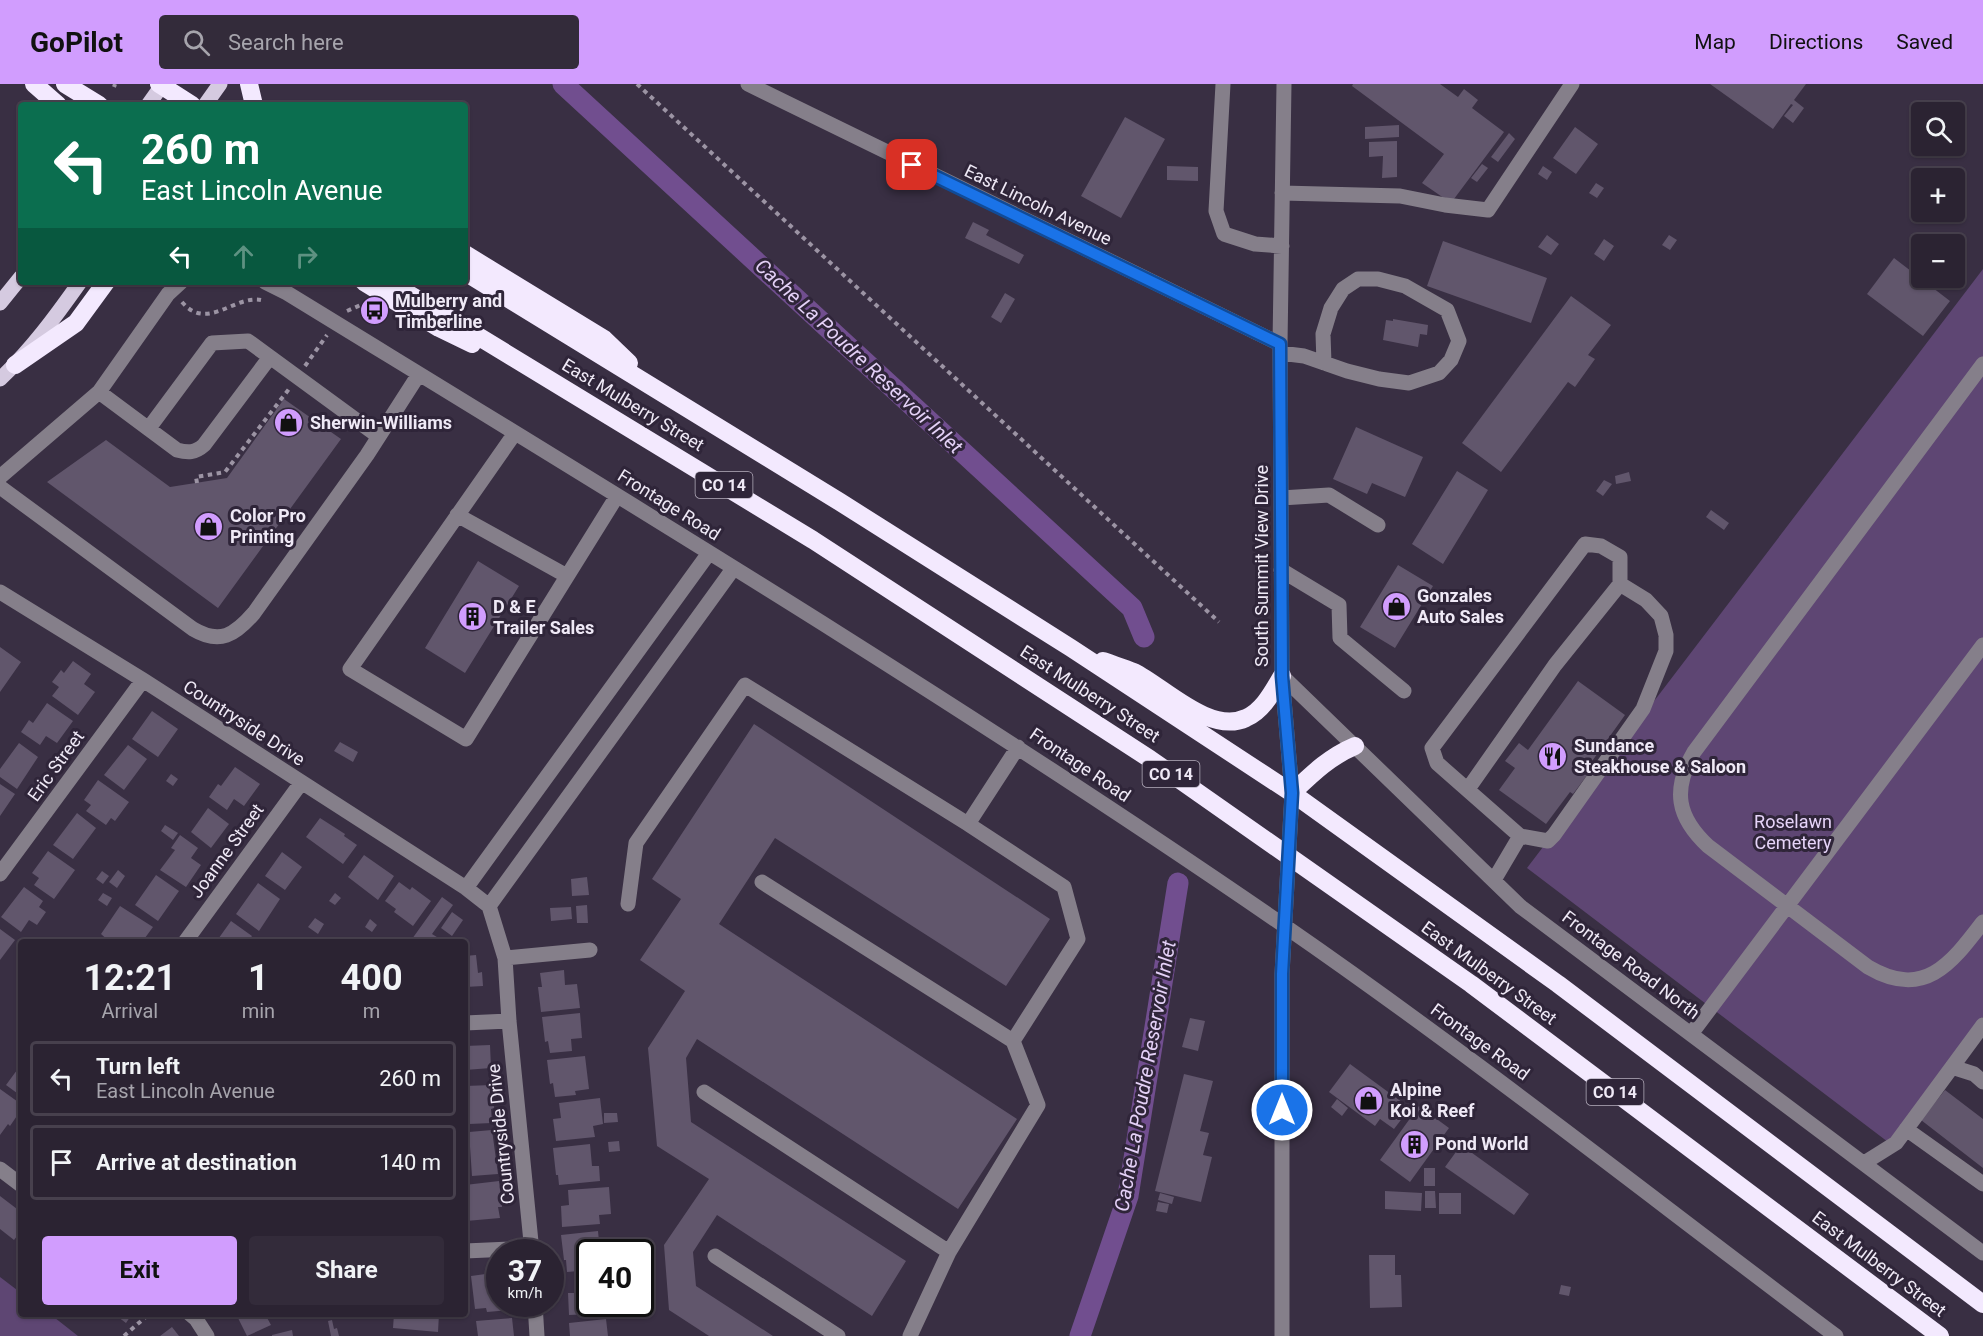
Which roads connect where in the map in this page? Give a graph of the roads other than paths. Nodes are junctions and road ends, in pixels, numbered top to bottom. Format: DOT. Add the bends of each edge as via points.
graph roads {
  1 [pos="34,84"];
  2 [pos="65,84"];
  3 [pos="220,84"];
  4 [pos="249,84"];
  5 [pos="748,84"];
  6 [pos="1224,84"];
  7 [pos="1284,84"];
  8 [pos="1572,84"];
  9 [pos="161,85"];
  10 [pos="55,102"];
  11 [pos="94,102"];
  12 [pos="150,102"];
  13 [pos="187,102"];
  14 [pos="207,102"];
  15 [pos="253,102"];
  16 [pos="1282,193"];
  17 [pos="1281,246"];
  18 [pos="468,256"];
  19 [pos="468,274"];
  20 [pos="18,281"];
  21 [pos="78,285"];
  22 [pos="104,285"];
  23 [pos="271,285"];
  24 [pos="369,285"];
  25 [pos="394,285"];
  26 [pos="174,288"];
  27 [pos="0,303"];
  28 [pos="1280,349"];
  29 [pos="270,357"];
  30 [pos="1324,363"];
  31 [pos="15,364"];
  32 [pos="1983,364"];
  33 [pos="419,374"];
  34 [pos="0,379"];
  35 [pos="654,387"];
  36 [pos="564,388"];
  37 [pos="99,392"];
  38 [pos="149,429"];
  39 [pos="515,433"];
  40 [pos="378,436"];
  41 [pos="0,477"];
  42 [pos="0,487"];
  43 [pos="617,496"];
  44 [pos="1281,498"];
  45 [pos="458,515"];
  46 [pos="1378,525"];
  47 [pos="709,553"];
  48 [pos="733,569"];
  49 [pos="1281,570"];
  50 [pos="567,576"];
  51 [pos="1620,584"];
  52 [pos="0,592"];
  53 [pos="1983,645"];
  54 [pos="1071,648"];
  55 [pos="1282,676"];
  56 [pos="143,680"];
  57 [pos="1404,691"];
  58 [pos="1355,746"];
  59 [pos="1018,747"];
  60 [pos="301,783"];
  61 [pos="1468,789"];
  62 [pos="1292,793"];
  63 [pos="968,824"];
  64 [pos="1520,836"];
  65 [pos="1287,854"];
  66 [pos="0,874"];
  67 [pos="1494,880"];
  68 [pos="762,882"];
  69 [pos="466,888"];
  70 [pos="628,904"];
  71 [pos="1788,905"];
  72 [pos="489,906"];
  73 [pos="1983,922"];
  74 [pos="1286,927"];
  75 [pos="187,939"];
  76 [pos="590,950"];
  77 [pos="505,958"];
  78 [pos="509,1022"];
  79 [pos="468,1023"];
  80 [pos="1983,1024"];
  81 [pos="1691,1034"];
  82 [pos="1013,1041"];
  83 [pos="1952,1067"];
  84 [pos="1983,1082"];
  85 [pos="704,1092"];
  86 [pos="1906,1129"];
  87 [pos="1864,1163"];
  88 [pos="1983,1184"];
  89 [pos="531,1239"];
  90 [pos="468,1251"];
  91 [pos="486,1251"];
  92 [pos="1982,1251"];
  93 [pos="949,1252"];
  94 [pos="716,1256"];
  95 [pos="1983,1304"];
  96 [pos="193,1317"];
  97 [pos="536,1317"];
  98 [pos="207,1336"];
  99 [pos="537,1336"];
  100 [pos="838,1336"];
  101 [pos="910,1336"];
  102 [pos="1282,1336"];
  103 [pos="1836,1336"];
  104 [pos="1940,1336"];
  1 -- 10 [label="highway"];
  2 -- 11 [label="highway"];
  3 -- 14 [label="main road"];
  4 -- 15 [label="highway"];
  5 -- 28 [label="street, East Lincoln Avenue"];
  6 -- 17 [label="street" via="1216,211 1224,234 1255,244"];
  7 -- 16 [label="street, South Summit View Drive"];
  8 -- 16 [label="street" via="1488,210 1400,196"];
  9 -- 12 [label="main road"];
  9 -- 13 [label="highway"];
  16 -- 17 [label="street, South Summit View Drive"];
  17 -- 28 [label="street, South Summit View Drive"];
  18 -- 35 [label="highway" via="604,339"];
  19 -- 35 [label="highway, East Mulberry Street / CO 14"];
  20 -- 27 [label="main road"];
  21 -- 31 [label="main road"];
  22 -- 31 [label="highway" via="76,323"];
  23 -- 33 [label="street, Frontage Road"];
  24 -- 36 [label="highway" via="439,328"];
  25 -- 36 [label="highway, East Mulberry Street / CO 14"];
  26 -- 37 [label="street"];
  28 -- 30 [label="street, East Lincoln Avenue"];
  28 -- 44 [label="street, South Summit View Drive"];
  29 -- 38 [label="street" via="248,341 212,343"];
  29 -- 38 [label="street" via="198,450 177,450"];
  29 -- 40 [label="street"];
  30 -- 30 [label="street" via="1409,383 1439,373 1459,341 1447,310 1405,286 1358,279 1343,289 1331,308 1323,334"];
  31 -- 34 [label="main road"];
  32 -- 71 [label="street" via="1685,768 1681,800 1693,832"];
  33 -- 39 [label="street, Frontage Road"];
  33 -- 40 [label="street"];
  35 -- 54 [label="highway, East Mulberry Street / CO 14"];
  36 -- 65 [label="highway, East Mulberry Street / CO 14" via="813,540 1150,759"];
  37 -- 38 [label="street"];
  37 -- 41 [label="street"];
  39 -- 43 [label="street, Frontage Road"];
  39 -- 45 [label="street"];
  40 -- 42 [label="street" via="254,613 236,630 217,638 184,623"];
  43 -- 47 [label="street, Frontage Road"];
  43 -- 50 [label="street"];
  44 -- 46 [label="street" via="1329,495"];
  44 -- 49 [label="street, South Summit View Drive"];
  45 -- 50 [label="street"];
  45 -- 50 [label="street" via="350,669 466,739"];
  47 -- 48 [label="street, Frontage Road"];
  47 -- 69 [label="street"];
  48 -- 59 [label="street, Frontage Road" via="822,621"];
  48 -- 72 [label="street"];
  49 -- 55 [label="street, South Summit View Drive"];
  49 -- 57 [label="street" via="1339,605 1340,638"];
  51 -- 61 [label="street" via="1555,665"];
  51 -- 61 [label="street" via="1620,557 1601,546 1585,544 1432,748 1437,763"];
  51 -- 64 [label="street" via="1646,600 1661,616 1666,635 1666,651 1643,709 1554,835 1548,841"];
  52 -- 56 [label="street, Countryside Drive"];
  53 -- 71 [label="street"];
  54 -- 55 [label="highway" via="1135,673 1198,712 1236,722 1259,709"];
  54 -- 62 [label="highway, East Mulberry Street / CO 14"];
  55 -- 58 [label="street, Frontage Road North"];
  55 -- 62 [label="street, South Summit View Drive"];
  56 -- 60 [label="street, Countryside Drive"];
  56 -- 66 [label="street, Eric Street"];
  58 -- 62 [label="highway" via="1322,764"];
  58 -- 67 [label="street, Frontage Road North"];
  59 -- 63 [label="street"];
  59 -- 74 [label="street, Frontage Road"];
  60 -- 69 [label="street, Countryside Drive"];
  60 -- 75 [label="street, Joanne Street"];
  61 -- 64 [label="street"];
  62 -- 65 [label="street, South Summit View Drive"];
  62 -- 95 [label="highway, East Mulberry Street / CO 14" via="1558,984"];
  63 -- 70 [label="street" via="745,685 636,843"];
  63 -- 82 [label="street" via="1064,887 1078,939"];
  64 -- 67 [label="street"];
  65 -- 74 [label="street, South Summit View Drive"];
  65 -- 104 [label="highway, East Mulberry Street / CO 14" via="1471,984"];
  67 -- 81 [label="street, Frontage Road North" via="1521,907"];
  68 -- 82 [label="street"];
  69 -- 72 [label="street, Countryside Drive"];
  71 -- 73 [label="street" via="1868,967 1884,976 1904,980 1936,973 1956,956"];
  71 -- 81 [label="street"];
  72 -- 77 [label="street, Countryside Drive"];
  74 -- 102 [label="street, South Summit View Drive" via="1282,974"];
  74 -- 103 [label="street, Frontage Road" via="1453,1046"];
  76 -- 77 [label="street"];
  77 -- 78 [label="street, Countryside Drive"];
  78 -- 79 [label="street"];
  78 -- 89 [label="street, Countryside Drive"];
  80 -- 83 [label="street"];
  81 -- 87 [label="street, Frontage Road North"];
  82 -- 93 [label="street" via="1038,1104"];
  83 -- 84 [label="street" via="1974,1074"];
  83 -- 86 [label="street"];
  85 -- 93 [label="street"];
  86 -- 87 [label="street" via="1896,1143"];
  86 -- 88 [label="street"];
  87 -- 92 [label="street, Frontage Road North"];
  90 -- 91 [label="street"];
  93 -- 101 [label="street"];
  94 -- 100 [label="street"];
  96 -- 98 [label="street"];
  97 -- 99 [label="street"];
}
